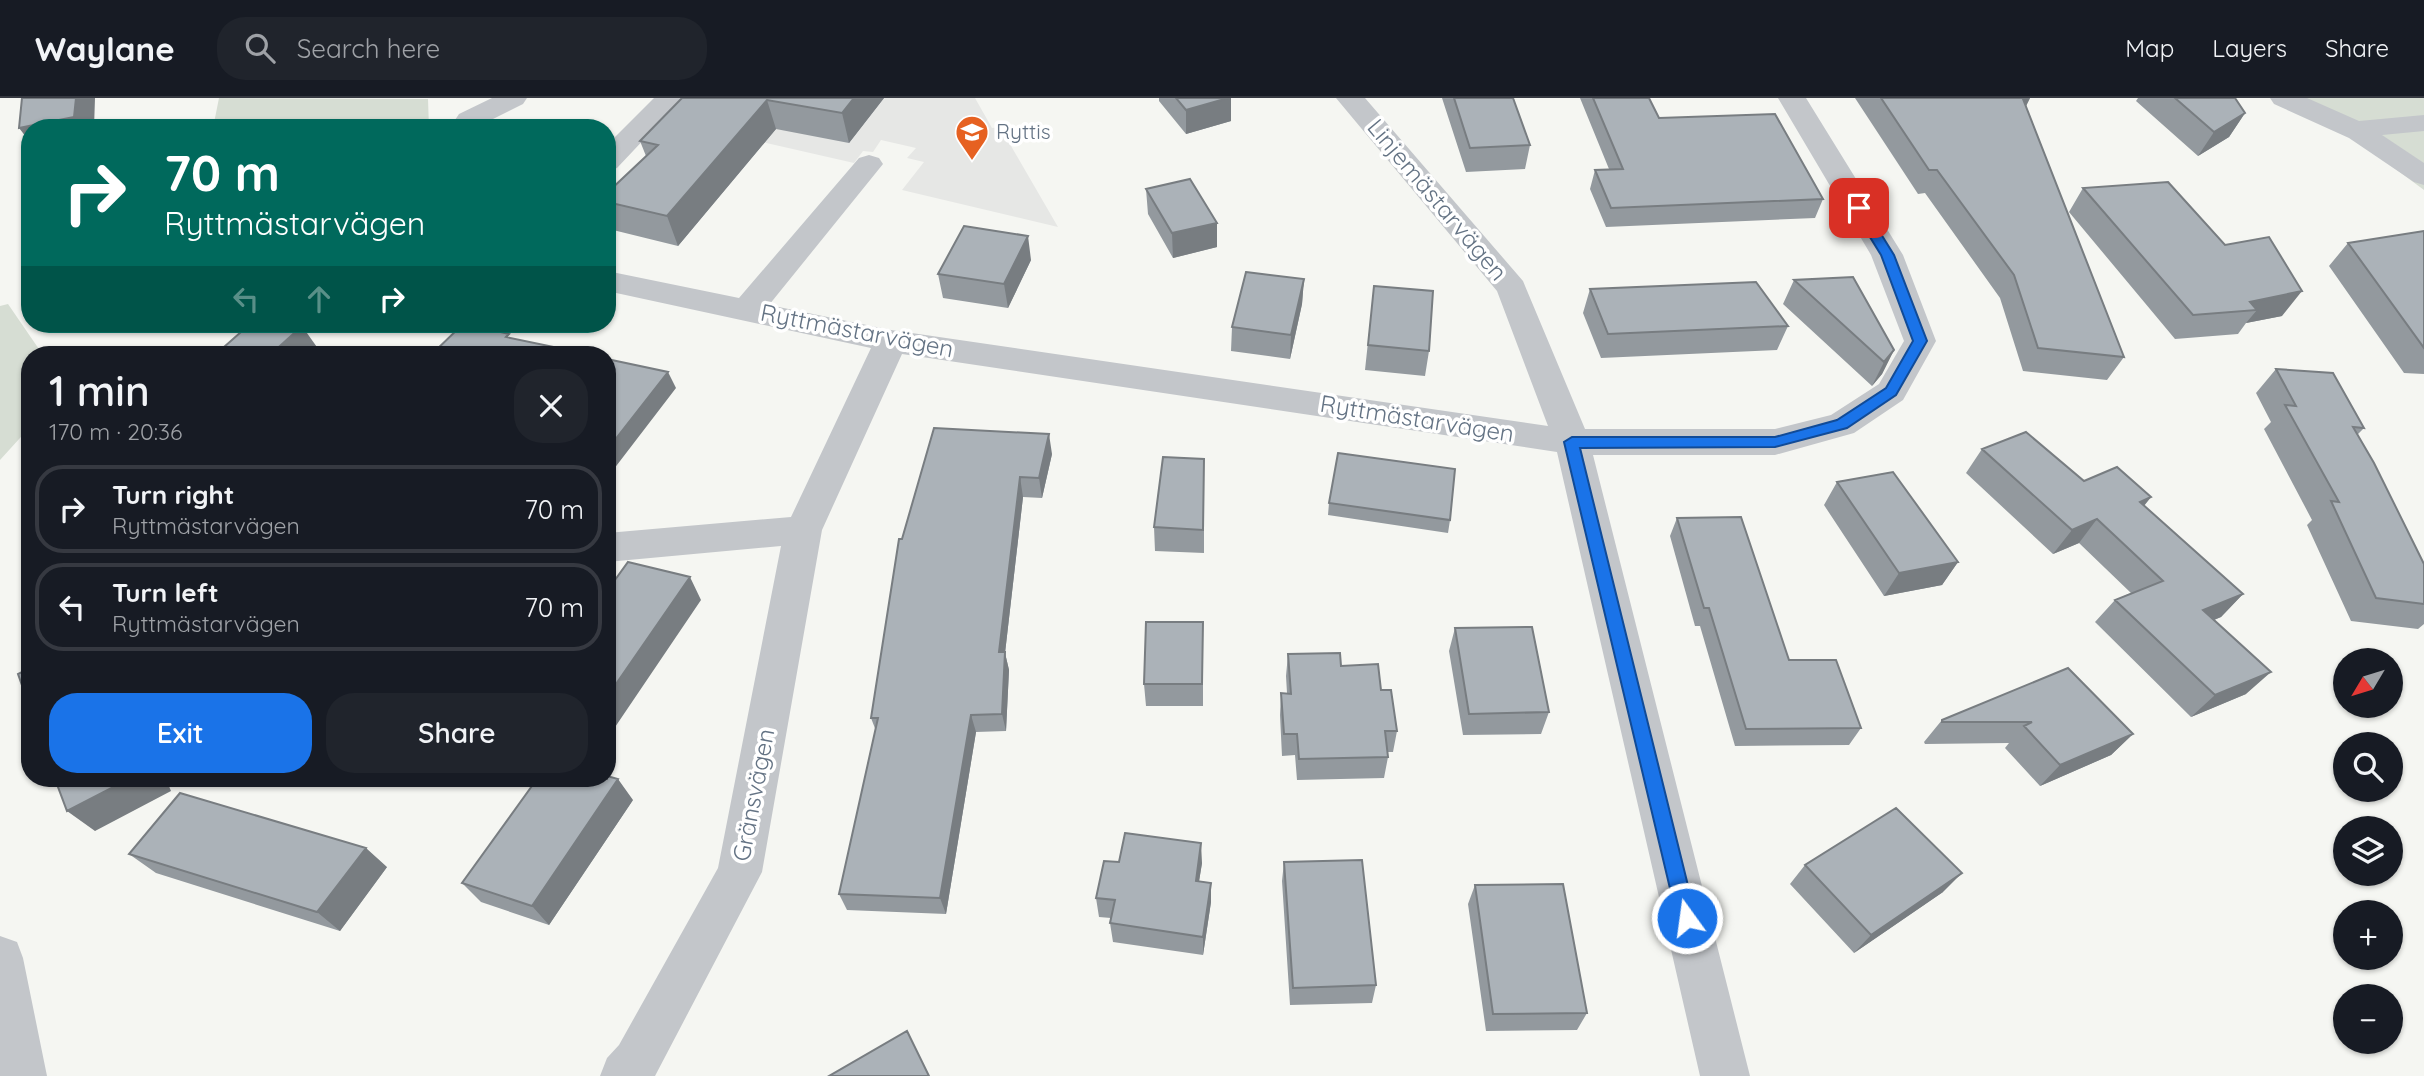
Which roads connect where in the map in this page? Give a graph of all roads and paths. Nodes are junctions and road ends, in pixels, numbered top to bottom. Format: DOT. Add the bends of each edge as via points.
graph roads {
  1 [pos="513,98"];
  2 [pos="669,98"];
  3 [pos="1350,98"];
  4 [pos="1792,98"];
  5 [pos="2284,98"];
  6 [pos="471,119"];
  7 [pos="2424,123"];
  8 [pos="2359,132"];
  9 [pos="616,153"];
  10 [pos="869,164"];
  11 [pos="2424,176"];
  12 [pos="616,283"];
  13 [pos="747,310"];
  14 [pos="891,341"];
  15 [pos="1572,442"];
  16 [pos="803,530"];
  17 [pos="616,547"];
  18 [pos="0,958"];
  19 [pos="22,1076"];
  20 [pos="625,1076"];
  21 [pos="1725,1076"];
  1 -- 6 [label="street"];
  2 -- 9 [label="street"];
  3 -- 15 [label="street, Linjemästarvägen" via="1513,288"];
  4 -- 15 [label="street, Ryttmästarvägen" via="1887,255 1920,341 1891,392 1842,424 1775,442"];
  5 -- 8 [label="street"];
  7 -- 8 [label="street" via="2369,127"];
  8 -- 11 [label="street"];
  10 -- 13 [label="street"];
  12 -- 13 [label="street, Ryttmästarvägen"];
  13 -- 14 [label="street, Ryttmästarvägen"];
  14 -- 15 [label="street, Ryttmästarvägen"];
  14 -- 16 [label="street, Gränsvägen"];
  15 -- 21 [label="street, Linjemästarvägen"];
  16 -- 17 [label="street"];
  16 -- 20 [label="street, Gränsvägen" via="740,872"];
  18 -- 19 [label="street"];
}
